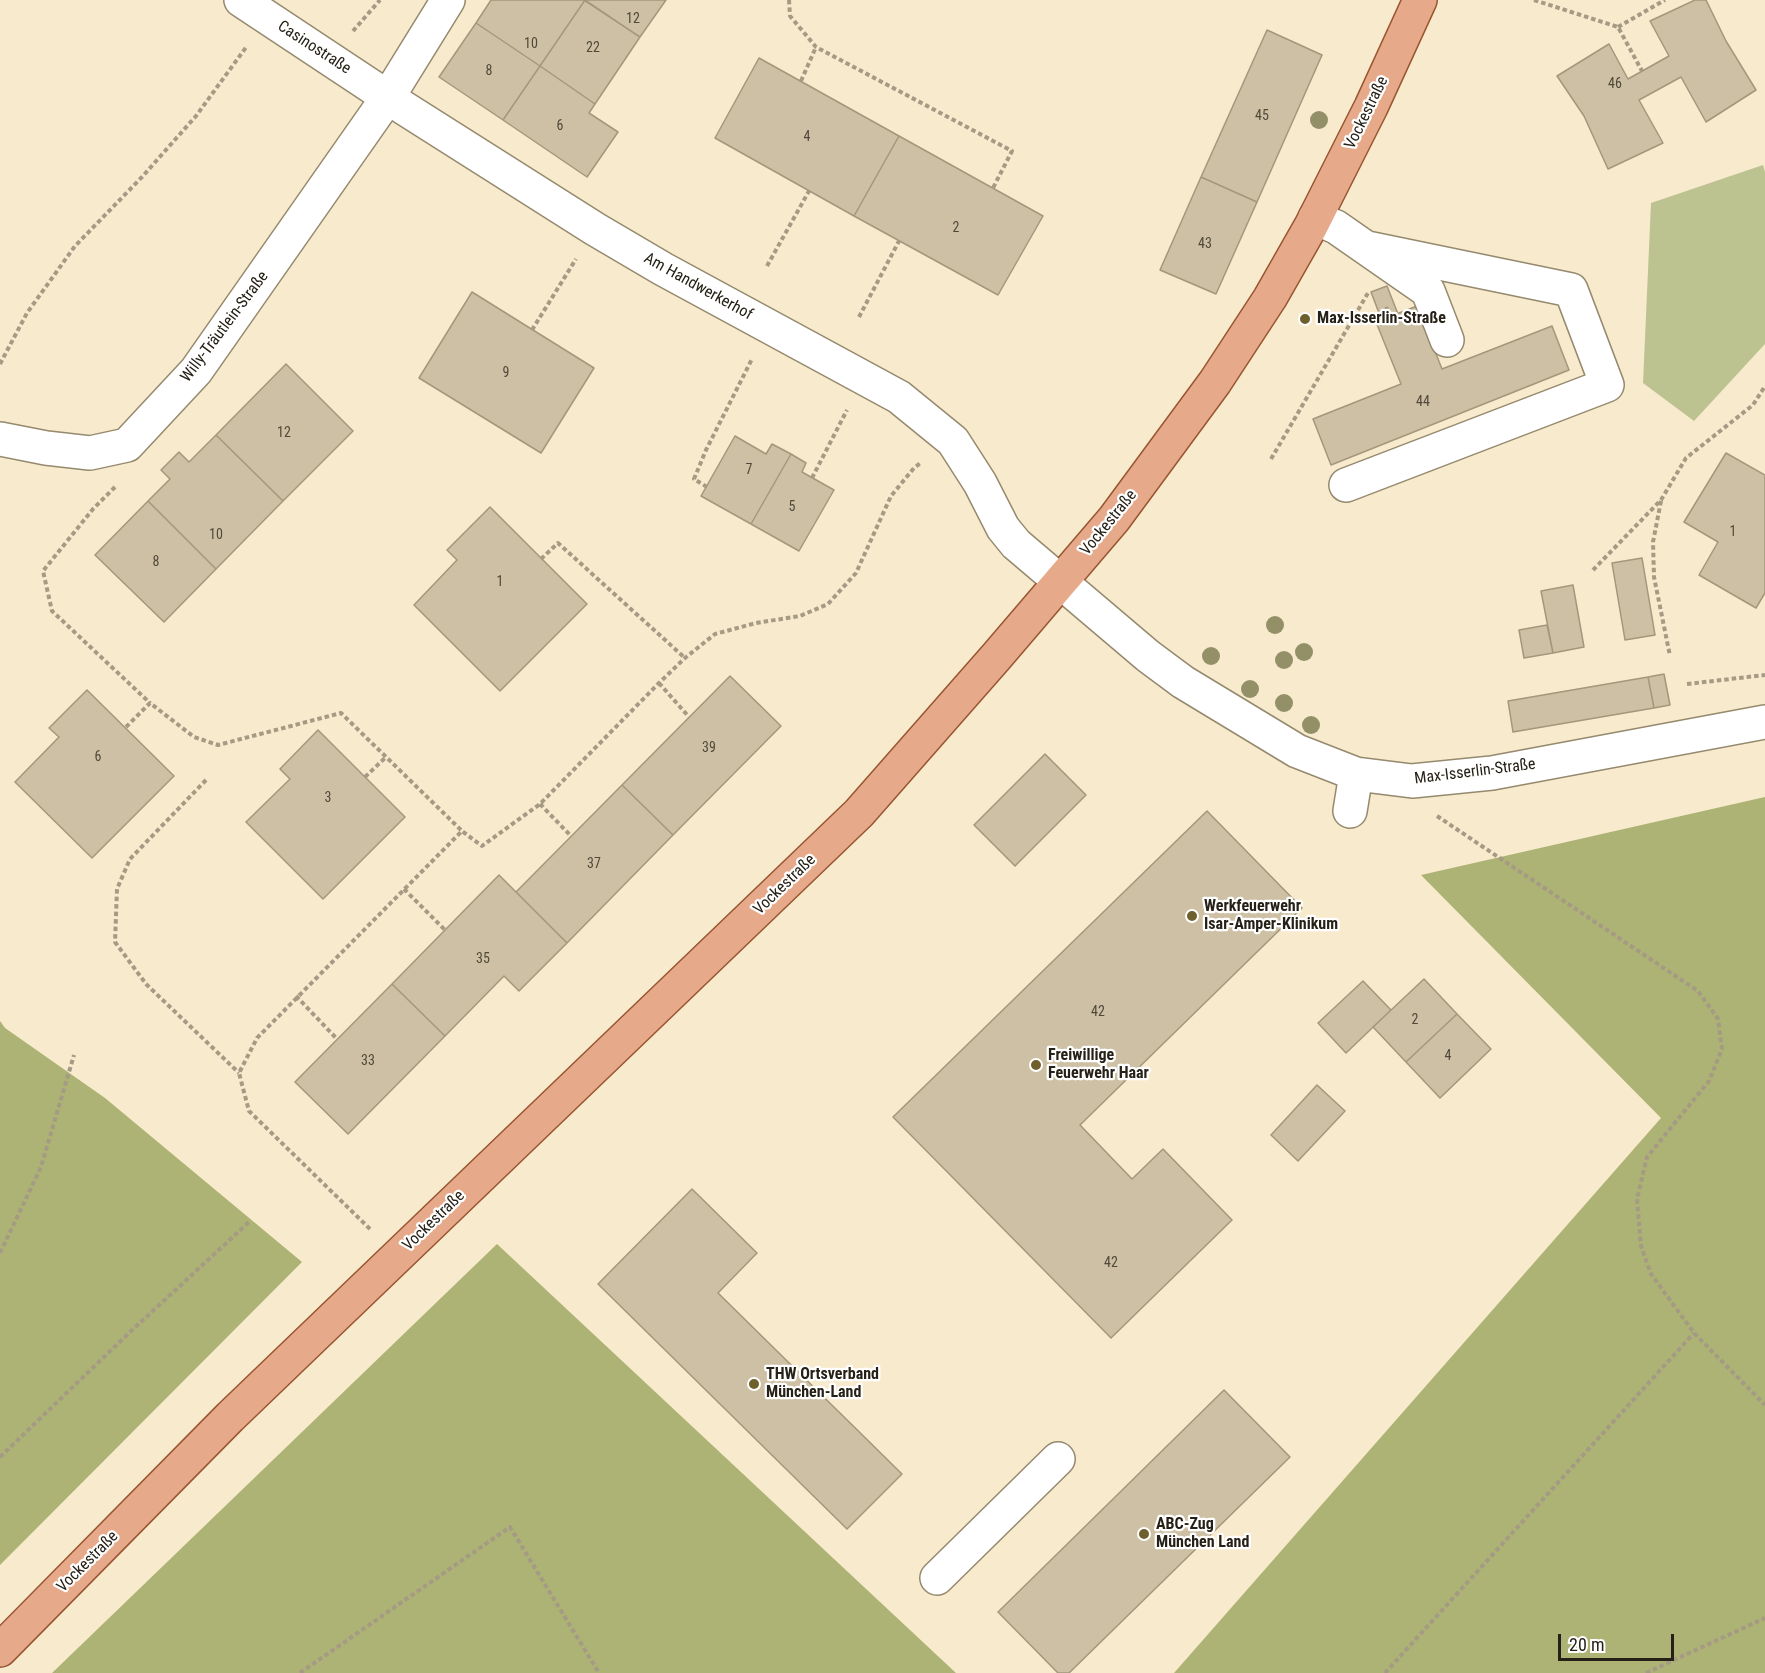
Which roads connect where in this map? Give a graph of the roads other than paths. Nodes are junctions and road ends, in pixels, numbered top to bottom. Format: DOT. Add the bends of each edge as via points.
graph roads {
  1 [pos="241,0"];
  2 [pos="448,0"];
  3 [pos="1419,0"];
  4 [pos="388,97"];
  5 [pos="1315,218"];
  6 [pos="1367,249"];
  7 [pos="1447,340"];
  8 [pos="0,439"];
  9 [pos="1346,485"];
  10 [pos="1060,582"];
  11 [pos="1765,722"];
  12 [pos="1356,774"];
  13 [pos="1350,811"];
  14 [pos="1058,1459"];
  15 [pos="937,1578"];
  16 [pos="0,1650"];
  1 -- 4 [label="street, Casinostraße"];
  2 -- 4 [label="street"];
  3 -- 5 [label="main road, Vockestraße"];
  4 -- 8 [label="street, Willy-Träutlein-Straße" via="196,371 127,445 90,453"];
  4 -- 10 [label="street, Am Handwerkerhof" via="663,269 900,397 953,441 1003,528"];
  5 -- 6 [label="street" via="1336,227"];
  5 -- 10 [label="main road, Vockestraße" via="1270,298 1215,382 1114,519"];
  6 -- 7 [label="street" via="1428,291"];
  6 -- 9 [label="street" via="1571,290 1607,385"];
  10 -- 12 [label="street, Max-Isserlin-Straße" via="1183,682 1297,751"];
  10 -- 16 [label="main road, Vockestraße" via="859,813 230,1417"];
  11 -- 12 [label="street, Max-Isserlin-Straße" via="1492,773 1412,781"];
  12 -- 13 [label="street"];
  14 -- 15 [label="street"];
}
